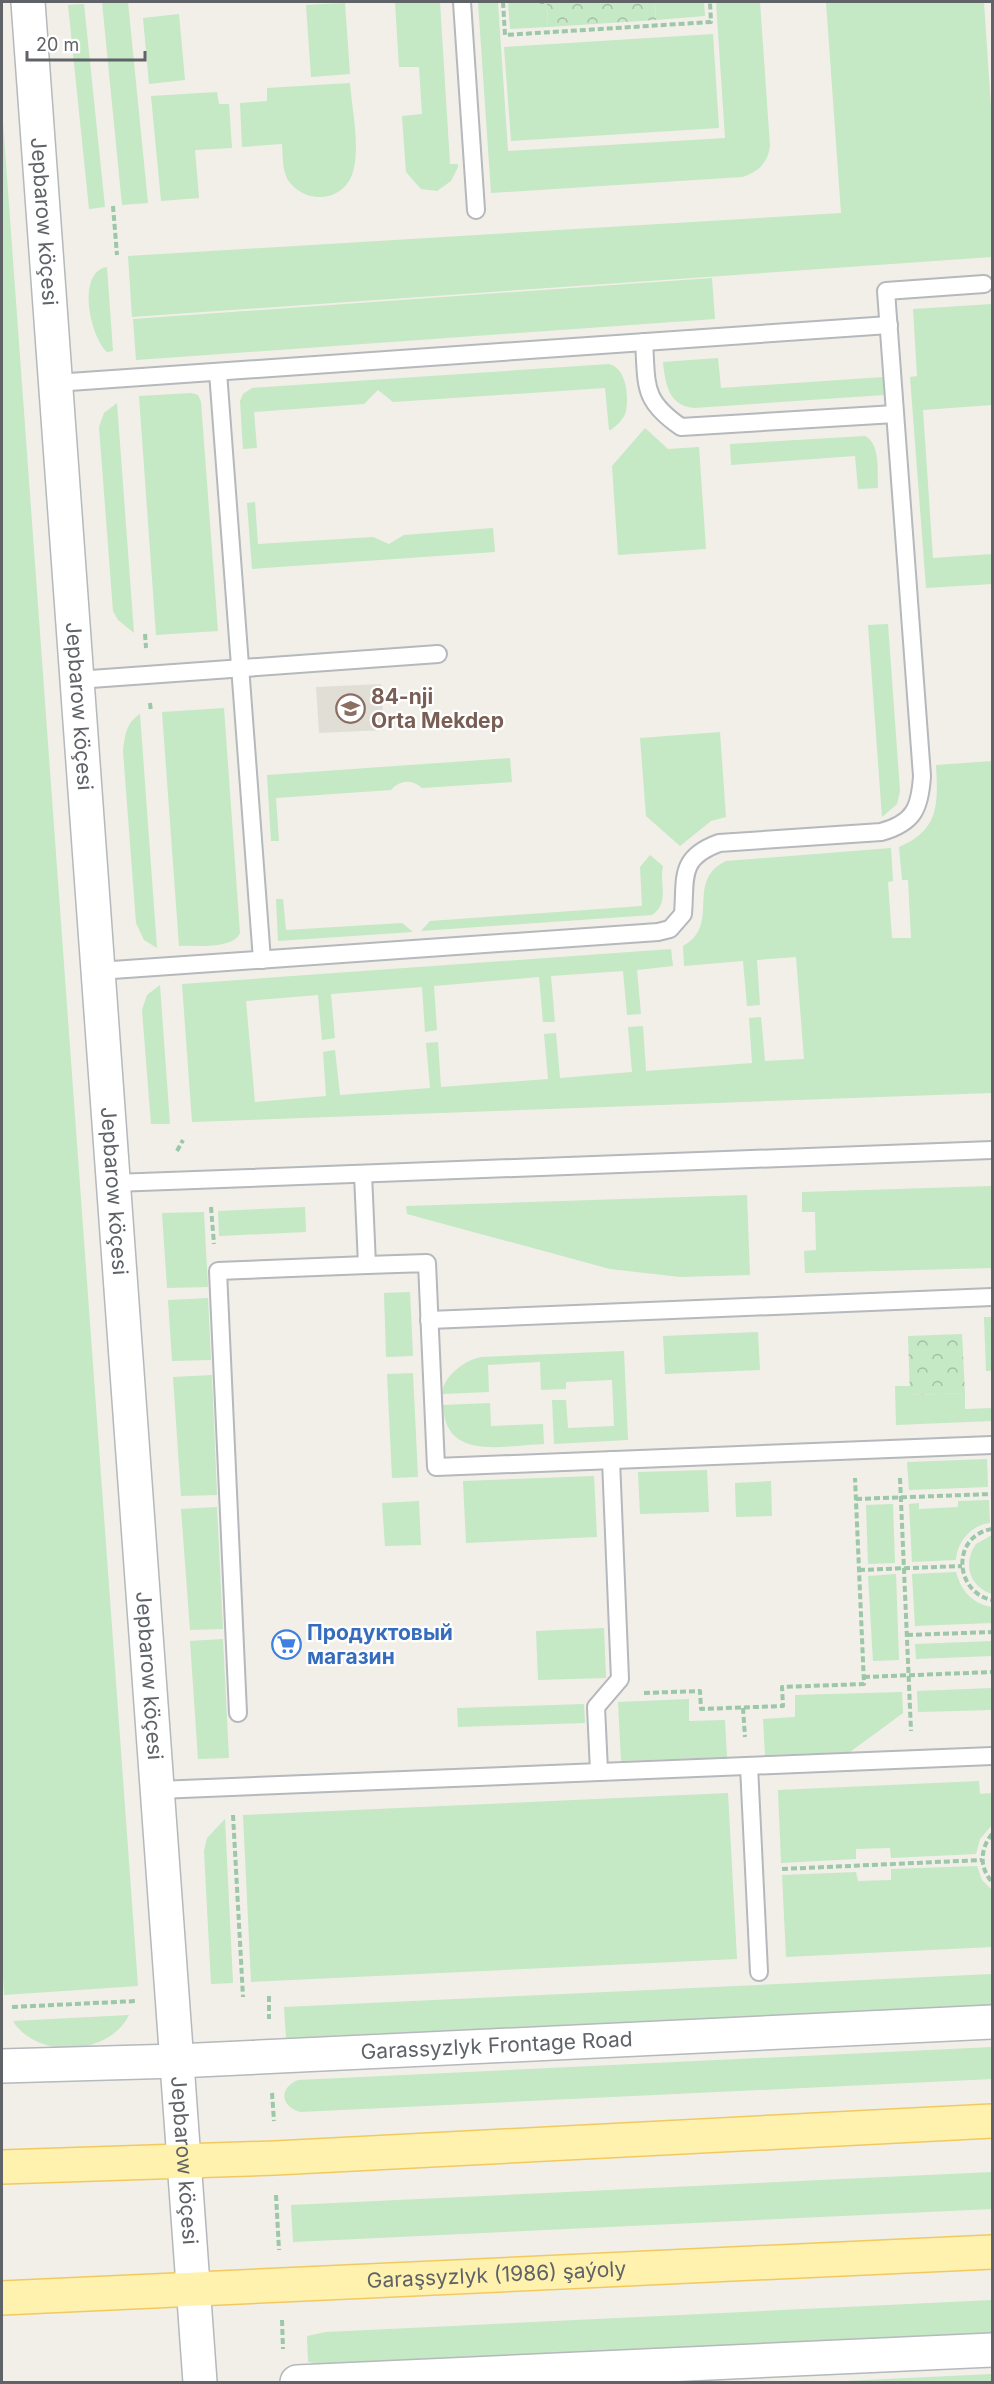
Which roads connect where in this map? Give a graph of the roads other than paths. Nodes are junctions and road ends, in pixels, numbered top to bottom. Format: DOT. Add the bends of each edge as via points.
graph roads {
  1 [pos="28,2"];
  2 [pos="462,2"];
  3 [pos="476,210"];
  4 [pos="984,284"];
  5 [pos="889,325"];
  6 [pos="644,342"];
  7 [pos="218,372"];
  8 [pos="55,383"];
  9 [pos="895,414"];
  10 [pos="438,654"];
  11 [pos="240,668"];
  12 [pos="77,680"];
  13 [pos="262,960"];
  14 [pos="98,971"];
  15 [pos="993,1149"];
  16 [pos="363,1174"];
  17 [pos="114,1183"];
  18 [pos="367,1265"];
  19 [pos="993,1297"];
  20 [pos="429,1320"];
  21 [pos="993,1445"];
  22 [pos="611,1460"];
  23 [pos="238,1713"];
  24 [pos="993,1756"];
  25 [pos="749,1766"];
  26 [pos="599,1772"];
  27 [pos="158,1790"];
  28 [pos="759,1972"];
  29 [pos="993,2022"];
  30 [pos="177,2061"];
  31 [pos="2,2066"];
  32 [pos="993,2121"];
  33 [pos="185,2161"];
  34 [pos="2,2166"];
  35 [pos="993,2252"];
  36 [pos="194,2289"];
  37 [pos="2,2298"];
  38 [pos="993,2350"];
  39 [pos="200,2382"];
  40 [pos="297,2382"];
  1 -- 8 [label="street, Jepbarow köçesi"];
  2 -- 3 [label="lane"];
  4 -- 5 [label="lane" via="886,291"];
  5 -- 6 [label="lane"];
  5 -- 9 [label="lane"];
  6 -- 7 [label="lane"];
  6 -- 9 [label="lane" via="650,398 655,407 681,427"];
  7 -- 8 [label="lane"];
  7 -- 11 [label="lane"];
  8 -- 12 [label="street, Jepbarow köçesi"];
  9 -- 13 [label="lane" via="922,776 921,798 907,821 881,832 719,843 706,848 686,869 682,883 683,914 670,929 658,932"];
  10 -- 11 [label="lane"];
  11 -- 12 [label="lane"];
  11 -- 13 [label="lane"];
  12 -- 14 [label="street, Jepbarow köçesi"];
  13 -- 14 [label="lane"];
  14 -- 17 [label="street, Jepbarow köçesi"];
  15 -- 16 [label="lane"];
  16 -- 17 [label="lane"];
  16 -- 18 [label="lane"];
  17 -- 27 [label="street, Jepbarow köçesi"];
  18 -- 20 [label="lane" via="427,1263"];
  18 -- 23 [label="lane" via="218,1271"];
  19 -- 20 [label="lane"];
  20 -- 22 [label="lane" via="436,1467"];
  21 -- 22 [label="lane"];
  22 -- 26 [label="lane" via="620,1679 596,1707"];
  24 -- 25 [label="lane"];
  25 -- 26 [label="lane"];
  25 -- 28 [label="lane"];
  26 -- 27 [label="lane"];
  27 -- 30 [label="street, Jepbarow köçesi"];
  29 -- 30 [label="street, Garassyzlyk Frontage Road"];
  30 -- 31 [label="street, Garassyzlyk Frontage Road"];
  30 -- 33 [label="street, Jepbarow köçesi"];
  32 -- 33 [label="main road"];
  33 -- 34 [label="main road"];
  33 -- 36 [label="street, Jepbarow köçesi"];
  35 -- 36 [label="main road, Garaşsyzlyk (1986) şaýoly"];
  36 -- 37 [label="main road, Garaşsyzlyk (1986) şaýoly"];
  36 -- 39 [label="street, Jepbarow köçesi"];
  38 -- 40 [label="street"];
}
